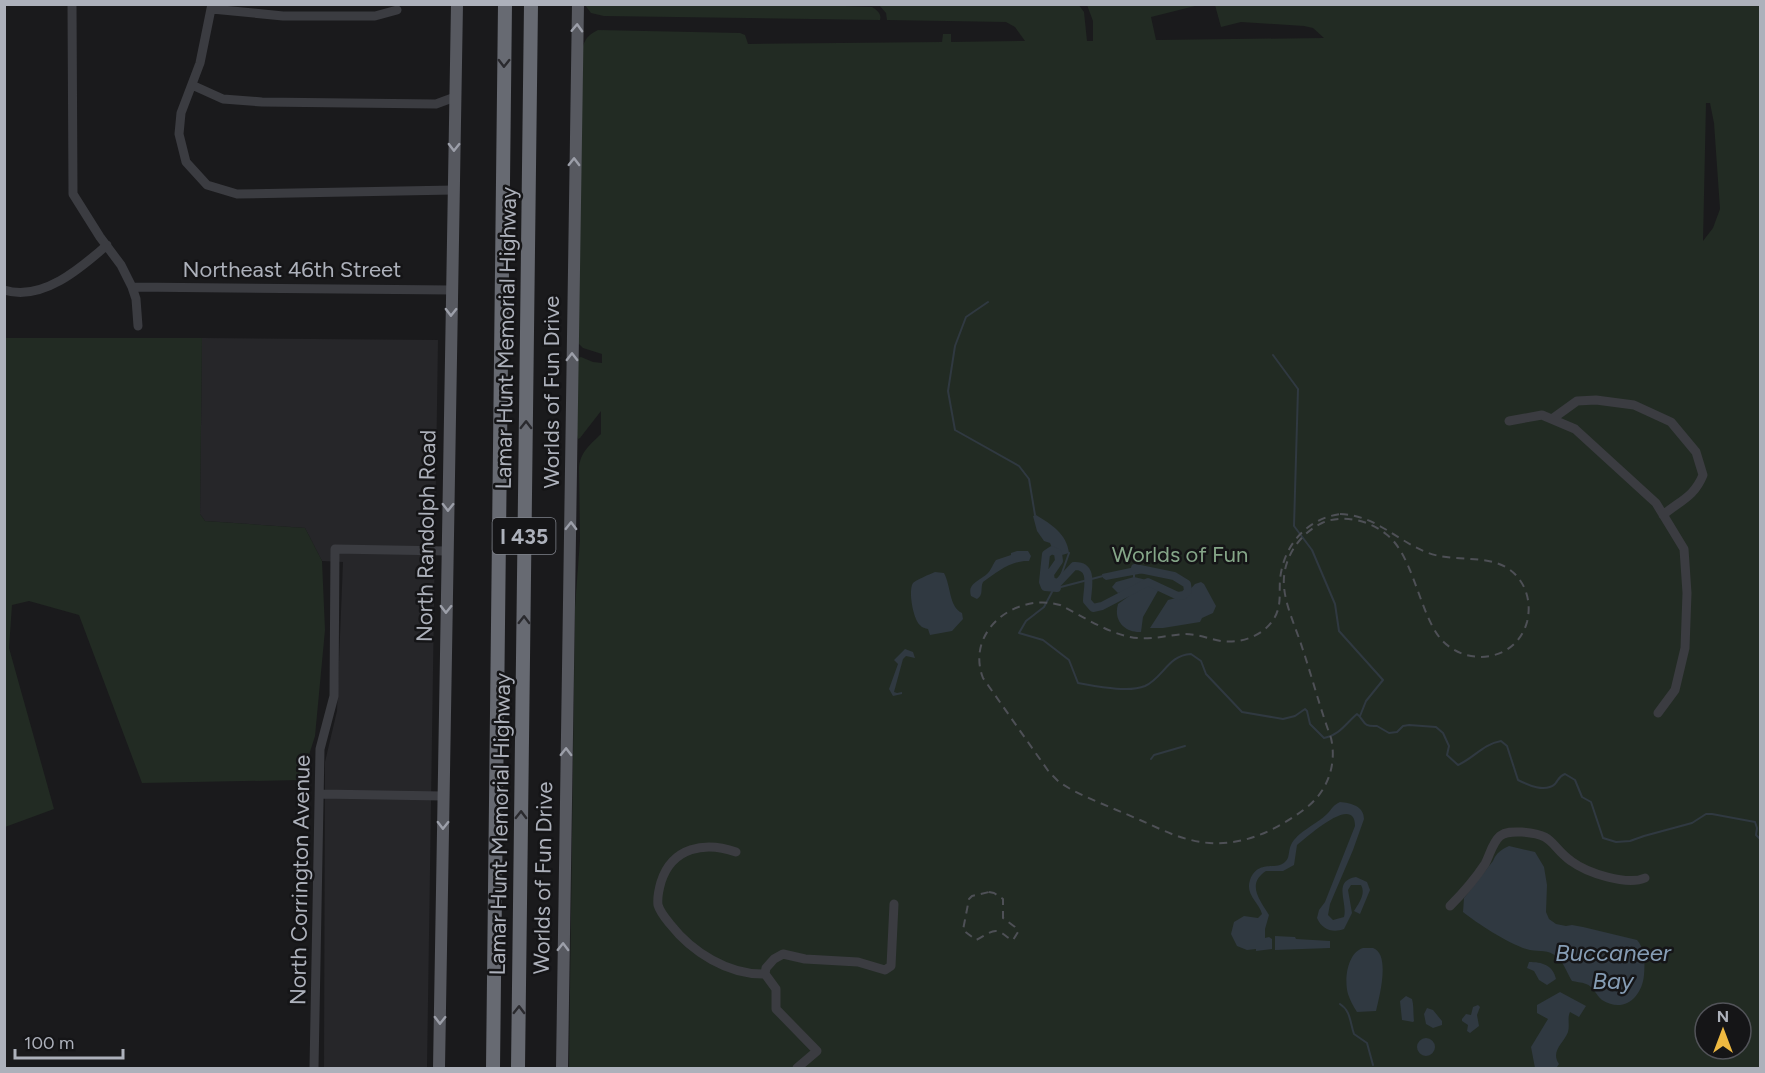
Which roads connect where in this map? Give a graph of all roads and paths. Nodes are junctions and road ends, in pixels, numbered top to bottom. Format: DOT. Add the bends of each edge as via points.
graph roads {
  1 [pos="72,4"];
  2 [pos="457,4"];
  3 [pos="505,4"];
  4 [pos="531,4"];
  5 [pos="578,4"];
  6 [pos="212,7"];
  7 [pos="397,10"];
  8 [pos="192,85"];
  9 [pos="455,97"];
  10 [pos="436,104"];
  11 [pos="455,112"];
  12 [pos="453,190"];
  13 [pos="107,245"];
  14 [pos="132,287"];
  15 [pos="4,290"];
  16 [pos="452,290"];
  17 [pos="138,326"];
  18 [pos="1552,419"];
  19 [pos="1509,421"];
  20 [pos="1663,514"];
  21 [pos="447,550"];
  22 [pos="1658,713"];
  23 [pos="320,794"];
  24 [pos="443,796"];
  25 [pos="736,852"];
  26 [pos="1645,878"];
  27 [pos="894,904"];
  28 [pos="1450,906"];
  29 [pos="765,974"];
  30 [pos="314,1068"];
  31 [pos="439,1068"];
  32 [pos="493,1068"];
  33 [pos="518,1068"];
  34 [pos="562,1068"];
  35 [pos="797,1068"];
  1 -- 13 [label="street" via="73,194"];
  2 -- 9 [label="main road, North Randolph Road"];
  3 -- 32 [label="highway, Lamar Hunt Memorial Highway / I 435, one-way"];
  33 -- 4 [label="highway, Lamar Hunt Memorial Highway / I 435, one-way"];
  34 -- 5 [label="main road, Worlds of Fun Drive, one-way"];
  6 -- 7 [label="street" via="283,16 375,16"];
  6 -- 8 [label="street"];
  8 -- 10 [label="street" via="223,99 252,102"];
  8 -- 12 [label="street" via="181,113 179,134 186,162 207,184 237,194"];
  9 -- 10 [label="street"];
  9 -- 11 [label="main road, North Randolph Road"];
  10 -- 11 [label="street"];
  11 -- 12 [label="main road, North Randolph Road, one-way"];
  12 -- 16 [label="main road, North Randolph Road"];
  13 -- 14 [label="street"];
  13 -- 15 [label="street" via="84,265 43,288 20,293"];
  14 -- 16 [label="street, Northeast 46th Street"];
  14 -- 17 [label="street"];
  16 -- 21 [label="main road, North Randolph Road, one-way"];
  18 -- 19 [label="street" via="1542,415"];
  18 -- 20 [label="street" via="1575,429 1656,503"];
  18 -- 20 [label="street" via="1577,401 1596,400 1634,405 1671,422 1696,452 1703,475 1689,497"];
  20 -- 22 [label="street" via="1684,549 1687,594 1685,648 1675,690"];
  21 -- 23 [label="street, North Corrington Avenue" via="335,549 334,696 320,749"];
  21 -- 24 [label="main road, North Randolph Road, one-way"];
  23 -- 24 [label="street"];
  23 -- 30 [label="street, North Corrington Avenue"];
  24 -- 31 [label="main road, North Randolph Road, one-way"];
  25 -- 29 [label="street" via="713,846 687,851 665,871 658,904 664,917 693,949 737,970"];
  26 -- 28 [label="street" via="1623,880 1593,872 1570,861 1548,837 1511,832 1499,837 1477,875"];
  27 -- 29 [label="street" via="891,966 885,970 858,962 783,954 774,958"];
  29 -- 35 [label="street" via="776,989 776,1009 817,1051"];
}
